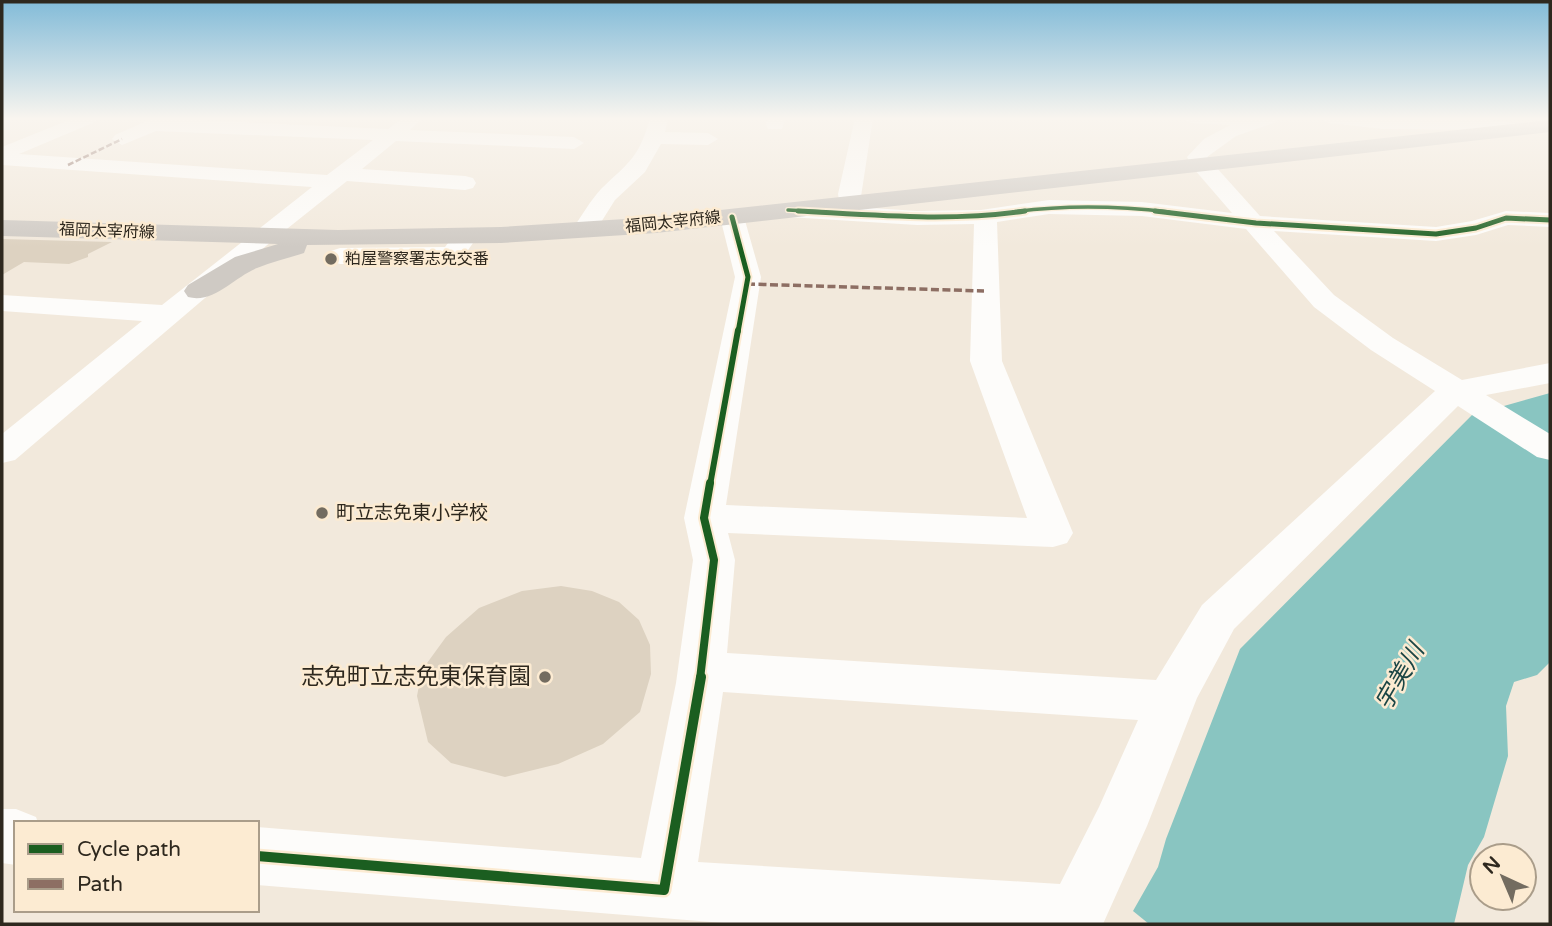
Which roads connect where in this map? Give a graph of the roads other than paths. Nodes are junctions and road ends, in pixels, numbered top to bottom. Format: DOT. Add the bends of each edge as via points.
graph roads {
  1 [pos="37,161"];
  2 [pos="358,161"];
  3 [pos="641,161"];
  4 [pos="855,161"];
  5 [pos="1199,161"];
  6 [pos="1235,161"];
  7 [pos="1201,165"];
  8 [pos="337,178"];
  9 [pos="465,183"];
  10 [pos="849,203"];
  11 [pos="788,210"];
  12 [pos="732,216"];
  13 [pos="981,217"];
  14 [pos="1550,220"];
  15 [pos="1256,223"];
  16 [pos="2,228"];
  17 [pos="584,230"];
  18 [pos="264,236"];
  19 [pos="345,244"];
  20 [pos="198,290"];
  21 [pos="2,303"];
  22 [pos="168,314"];
  23 [pos="1550,373"];
  24 [pos="1473,402"];
  25 [pos="1550,449"];
  26 [pos="2,452"];
  27 [pos="704,518"];
  28 [pos="701,671"];
  29 [pos="1168,708"];
  30 [pos="259,856"];
  31 [pos="664,890"];
  32 [pos="1074,919"];
  1 -- 8 [label="street"];
  2 -- 8 [label="street"];
  3 -- 17 [label="street"];
  4 -- 10 [label="street"];
  5 -- 7 [label="street"];
  6 -- 7 [label="main road, 福岡太宰府線"];
  7 -- 10 [label="main road, 福岡太宰府線"];
  7 -- 15 [label="street"];
  8 -- 9 [label="street"];
  8 -- 18 [label="street"];
  10 -- 11 [label="main road, 福岡太宰府線"];
  11 -- 12 [label="main road, 福岡太宰府線"];
  11 -- 13 [label="street" via="880,217"];
  12 -- 17 [label="main road, 福岡太宰府線"];
  12 -- 27 [label="street" via="748,277"];
  13 -- 15 [label="street" via="1049,207 1094,207"];
  13 -- 27 [label="street" via="986,223 986,361 1053,533"];
  14 -- 15 [label="street" via="1506,218 1436,234"];
  15 -- 24 [label="street" via="1324,301"];
  16 -- 18 [label="main road, 福岡太宰府線"];
  17 -- 19 [label="main road, 福岡太宰府線"];
  18 -- 19 [label="main road, 福岡太宰府線"];
  18 -- 20 [label="street"];
  19 -- 20 [label="main road" via="280,250 245,262"];
  20 -- 22 [label="street"];
  21 -- 22 [label="street"];
  22 -- 26 [label="street"];
  23 -- 24 [label="street"];
  24 -- 25 [label="street"];
  24 -- 29 [label="street" via="1218,617"];
  27 -- 28 [label="street" via="713,560"];
  28 -- 29 [label="street" via="1153,700"];
  28 -- 31 [label="street"];
  29 -- 32 [label="street"];
  30 -- 31 [label="street"];
  31 -- 32 [label="street"];
}
